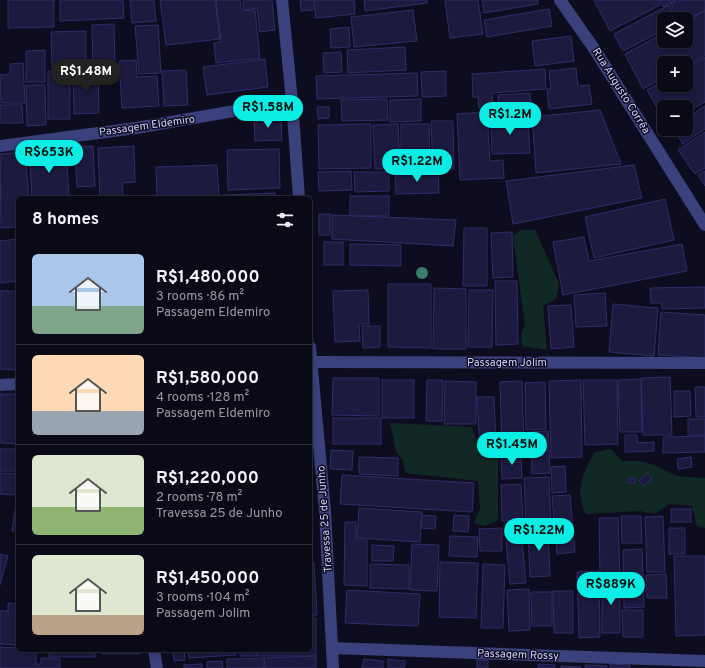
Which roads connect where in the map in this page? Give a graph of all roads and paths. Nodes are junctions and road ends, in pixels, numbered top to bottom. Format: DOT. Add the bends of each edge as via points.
graph roads {
  1 [pos="282,0"];
  2 [pos="560,0"];
  3 [pos="292,101"];
  4 [pos="0,146"];
  5 [pos="299,196"];
  6 [pos="705,225"];
  7 [pos="312,362"];
  8 [pos="705,363"];
  9 [pos="312,382"];
  10 [pos="16,384"];
  11 [pos="0,385"];
  12 [pos="332,648"];
  13 [pos="154,652"];
  14 [pos="705,662"];
  15 [pos="157,668"];
  16 [pos="332,668"];
  1 -- 3 [label="street"];
  2 -- 6 [label="street, Rua Augusto Corrêa" via="593,47"];
  3 -- 4 [label="street, Passagem Eldemiro" via="164,124"];
  3 -- 5 [label="street"];
  7 -- 8 [label="street, Passagem Jolim"];
  9 -- 12 [label="street, Travessa 25 de Junho" via="325,511"];
  10 -- 11 [label="street"];
  12 -- 14 [label="street, Passagem Rossy"];
  12 -- 16 [label="street, Travessa 25 de Junho"];
  13 -- 15 [label="street"];
}
